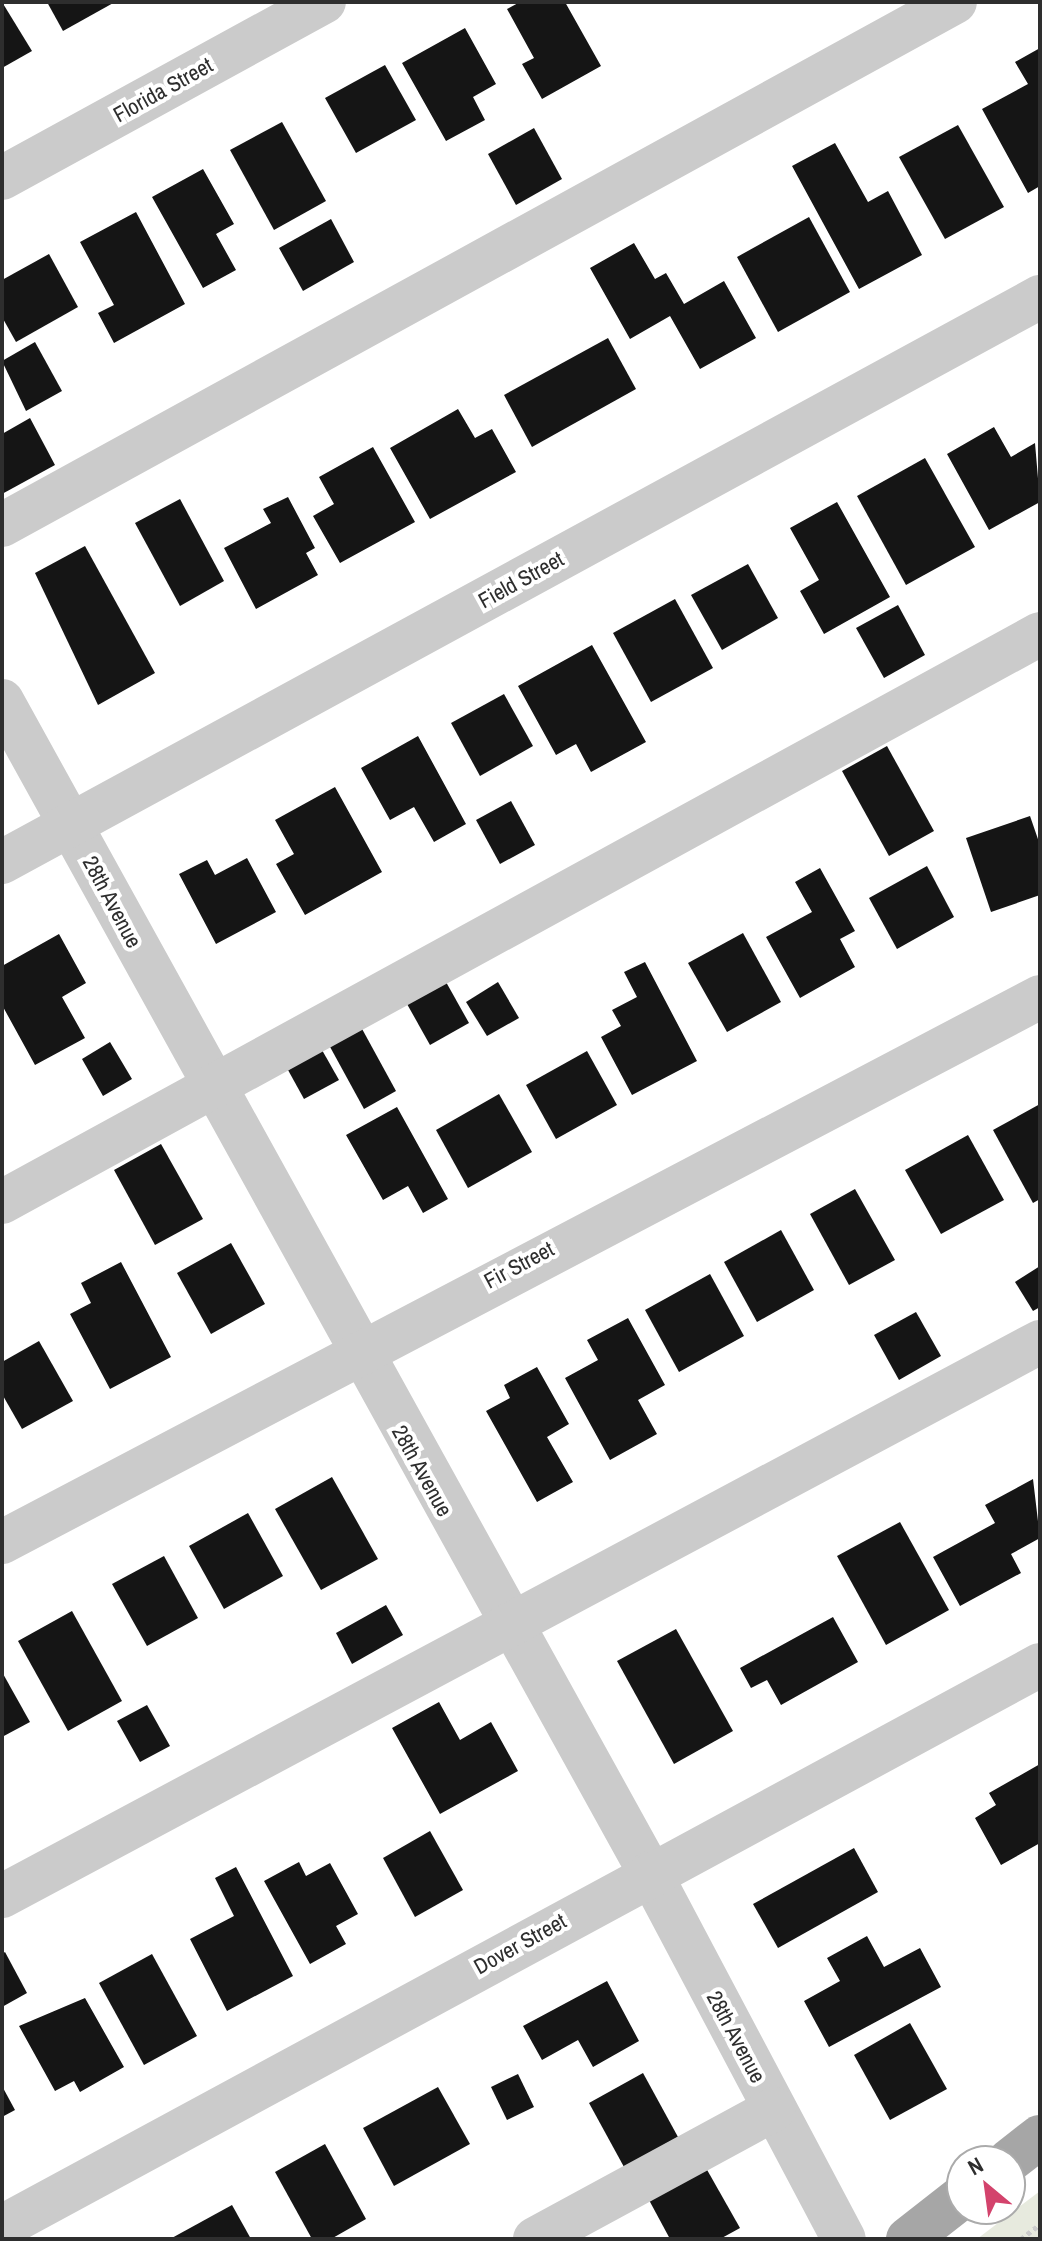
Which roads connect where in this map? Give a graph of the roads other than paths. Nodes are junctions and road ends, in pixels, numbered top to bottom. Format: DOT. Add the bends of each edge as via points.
graph roads {
  1 [pos="324,2"];
  2 [pos="955,2"];
  3 [pos="2,178"];
  4 [pos="1040,297"];
  5 [pos="2,525"];
  6 [pos="1040,634"];
  7 [pos="2,701"];
  8 [pos="70,825"];
  9 [pos="2,862"];
  10 [pos="1040,997"];
  11 [pos="212,1088"];
  12 [pos="2,1202"];
  13 [pos="1040,1342"];
  14 [pos="355,1351"];
  15 [pos="2,1542"];
  16 [pos="505,1623"];
  17 [pos="1040,1665"];
  18 [pos="650,1873"];
  19 [pos="2,1896"];
  20 [pos="774,2109"];
  21 [pos="946,2209"];
  22 [pos="2,2227"];
  23 [pos="535,2239"];
  24 [pos="844,2239"];
  25 [pos="908,2239"];
  1 -- 3 [label="street, Florida Street"];
  2 -- 5 [label="street"];
  4 -- 8 [label="street, Field Street"];
  6 -- 11 [label="street"];
  7 -- 8 [label="street, 28th Avenue"];
  8 -- 9 [label="street, Field Street"];
  8 -- 11 [label="street, 28th Avenue"];
  10 -- 14 [label="street, Fir Street"];
  11 -- 12 [label="street"];
  11 -- 14 [label="street, 28th Avenue"];
  13 -- 16 [label="street"];
  14 -- 15 [label="street, Fir Street"];
  14 -- 16 [label="street, 28th Avenue"];
  16 -- 18 [label="street, 28th Avenue"];
  16 -- 19 [label="street"];
  17 -- 18 [label="street, Dover Street"];
  18 -- 20 [label="street, 28th Avenue"];
  18 -- 22 [label="street, Dover Street"];
  20 -- 23 [label="street"];
  20 -- 24 [label="street, 28th Avenue"];
  21 -- 25 [label="main road"];
}
